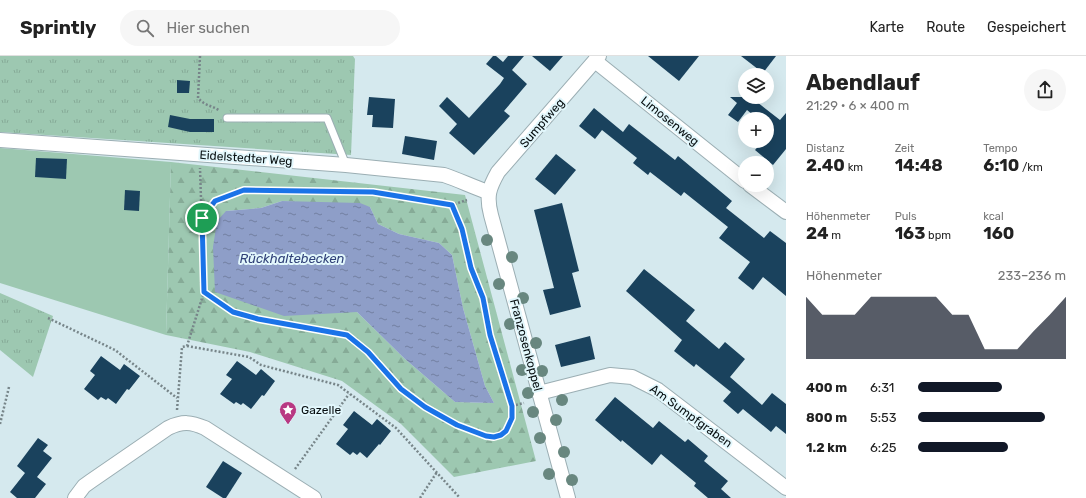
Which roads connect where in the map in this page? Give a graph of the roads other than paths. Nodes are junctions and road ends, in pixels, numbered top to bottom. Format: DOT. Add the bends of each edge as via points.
graph roads {
  1 [pos="597,58"];
  2 [pos="227,118"];
  3 [pos="0,140"];
  4 [pos="346,165"];
  5 [pos="738,175"];
  6 [pos="488,192"];
  7 [pos="759,192"];
  8 [pos="786,212"];
  9 [pos="539,393"];
  10 [pos="786,488"];
  11 [pos="75,498"];
  12 [pos="314,498"];
  13 [pos="568,498"];
  1 -- 5 [label="street, Limosenweg"];
  1 -- 6 [label="street, Sumpfweg" via="498,172"];
  2 -- 4 [label="lane" via="328,118"];
  3 -- 4 [label="street, Eidelstedter Weg"];
  4 -- 6 [label="street, Eidelstedter Weg" via="444,175"];
  6 -- 9 [label="street, Franzosenkoppel" via="488,205"];
  7 -- 8 [label="street"];
  9 -- 10 [label="street, Am Sumpfgraben" via="610,375 632,377 658,390"];
  9 -- 13 [label="street, Franzosenkoppel"];
  11 -- 12 [label="street" via="84,486 168,428 186,423 205,428"];
}
